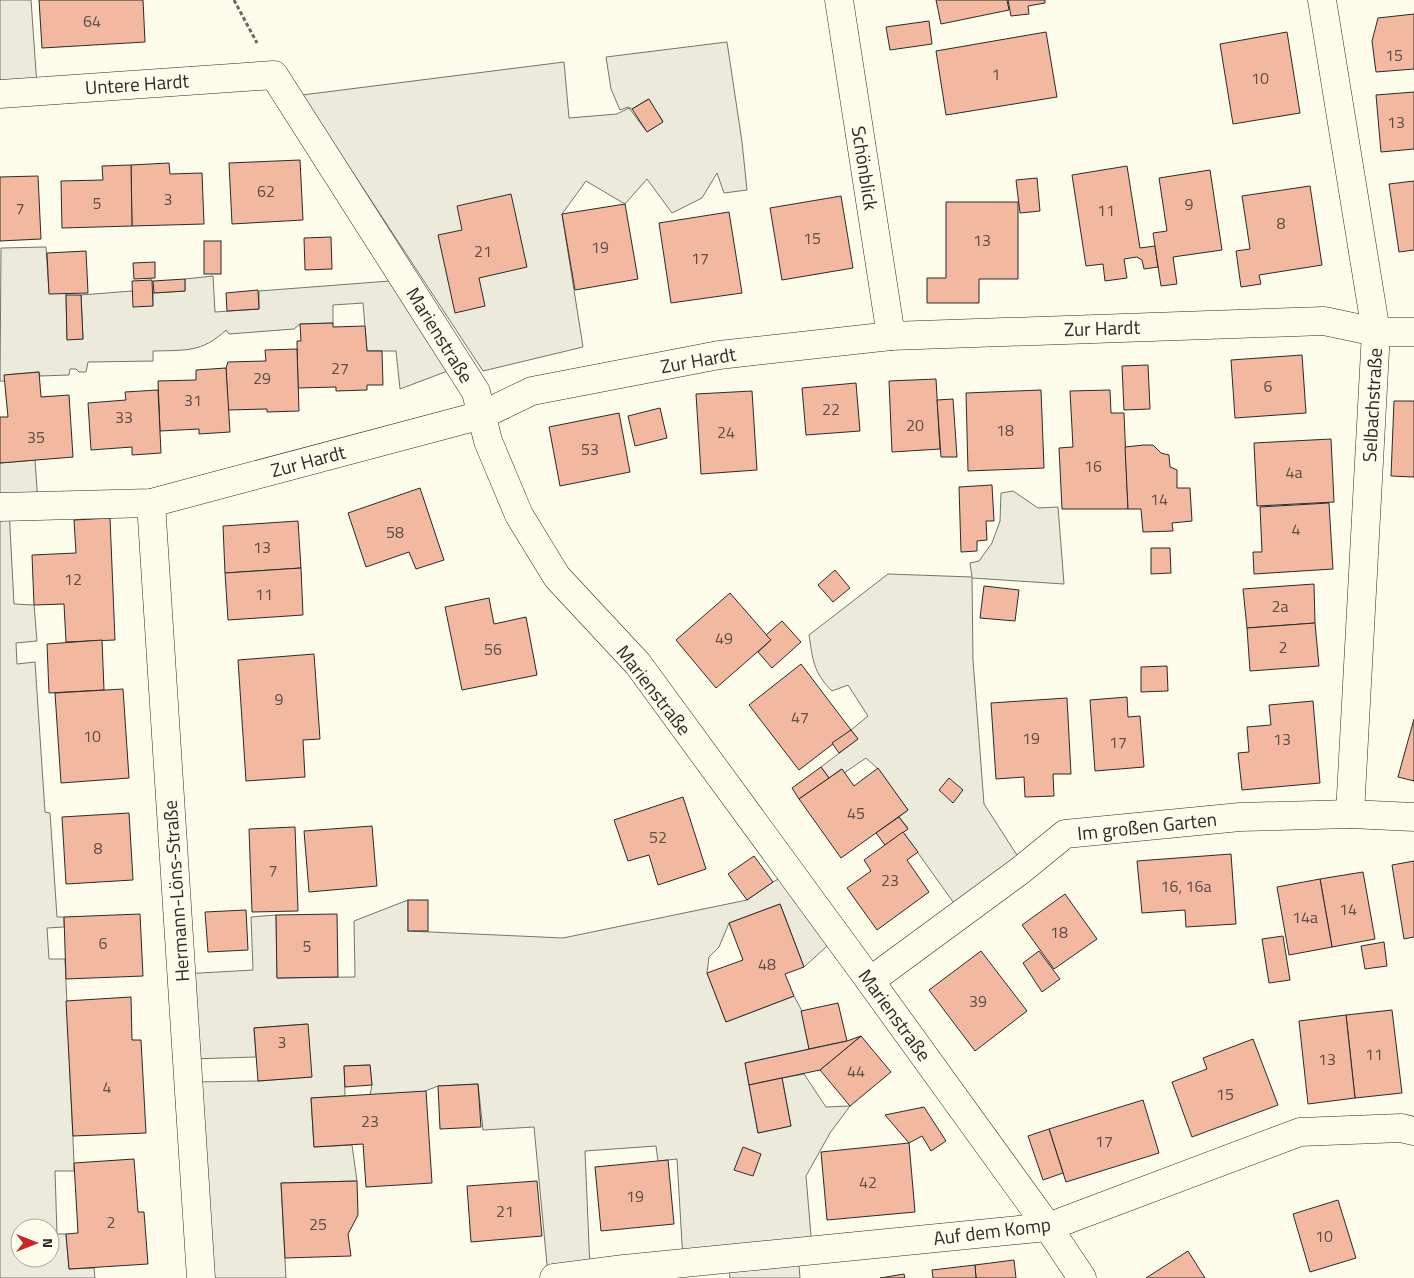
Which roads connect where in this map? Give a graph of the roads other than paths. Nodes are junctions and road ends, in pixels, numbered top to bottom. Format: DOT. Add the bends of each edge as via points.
graph roads {
  1 [pos="838,0"];
  2 [pos="1322,0"];
  3 [pos="274,75"];
  4 [pos="0,94"];
  5 [pos="1376,332"];
  6 [pos="1414,332"];
  7 [pos="891,336"];
  8 [pos="482,415"];
  9 [pos="151,503"];
  10 [pos="0,507"];
  11 [pos="1350,814"];
  12 [pos="1414,817"];
  13 [pos="870,981"];
  14 [pos="1414,1132"];
  15 [pos="1048,1227"];
  16 [pos="201,1278"];
  17 [pos="554,1278"];
  18 [pos="1082,1278"];
  1 -- 7 [label="street, Schönblick"];
  2 -- 5 [label="street, Selbachstraße"];
  3 -- 4 [label="street, Untere Hardt"];
  3 -- 8 [label="street, Marienstraße" via="476,392"];
  5 -- 6 [label="street, Zur Hardt"];
  5 -- 7 [label="street, Zur Hardt" via="1324,321"];
  5 -- 11 [label="street, Selbachstraße"];
  7 -- 8 [label="street, Zur Hardt" via="700,358 532,391"];
  8 -- 9 [label="street, Zur Hardt"];
  8 -- 13 [label="street, Marienstraße" via="488,441 519,516 557,577 638,664"];
  9 -- 10 [label="street, Zur Hardt"];
  9 -- 16 [label="street, Hermann-Löns-Straße"];
  11 -- 12 [label="street, Im großen Garten"];
  11 -- 13 [label="street, Im großen Garten" via="1240,817 1065,834"];
  13 -- 15 [label="street, Marienstraße"];
  14 -- 15 [label="street, Auf dem Komp" via="1401,1128 1300,1132"];
  15 -- 17 [label="street, Auf dem Komp"];
  15 -- 18 [label="street, Marienstraße"];
}
